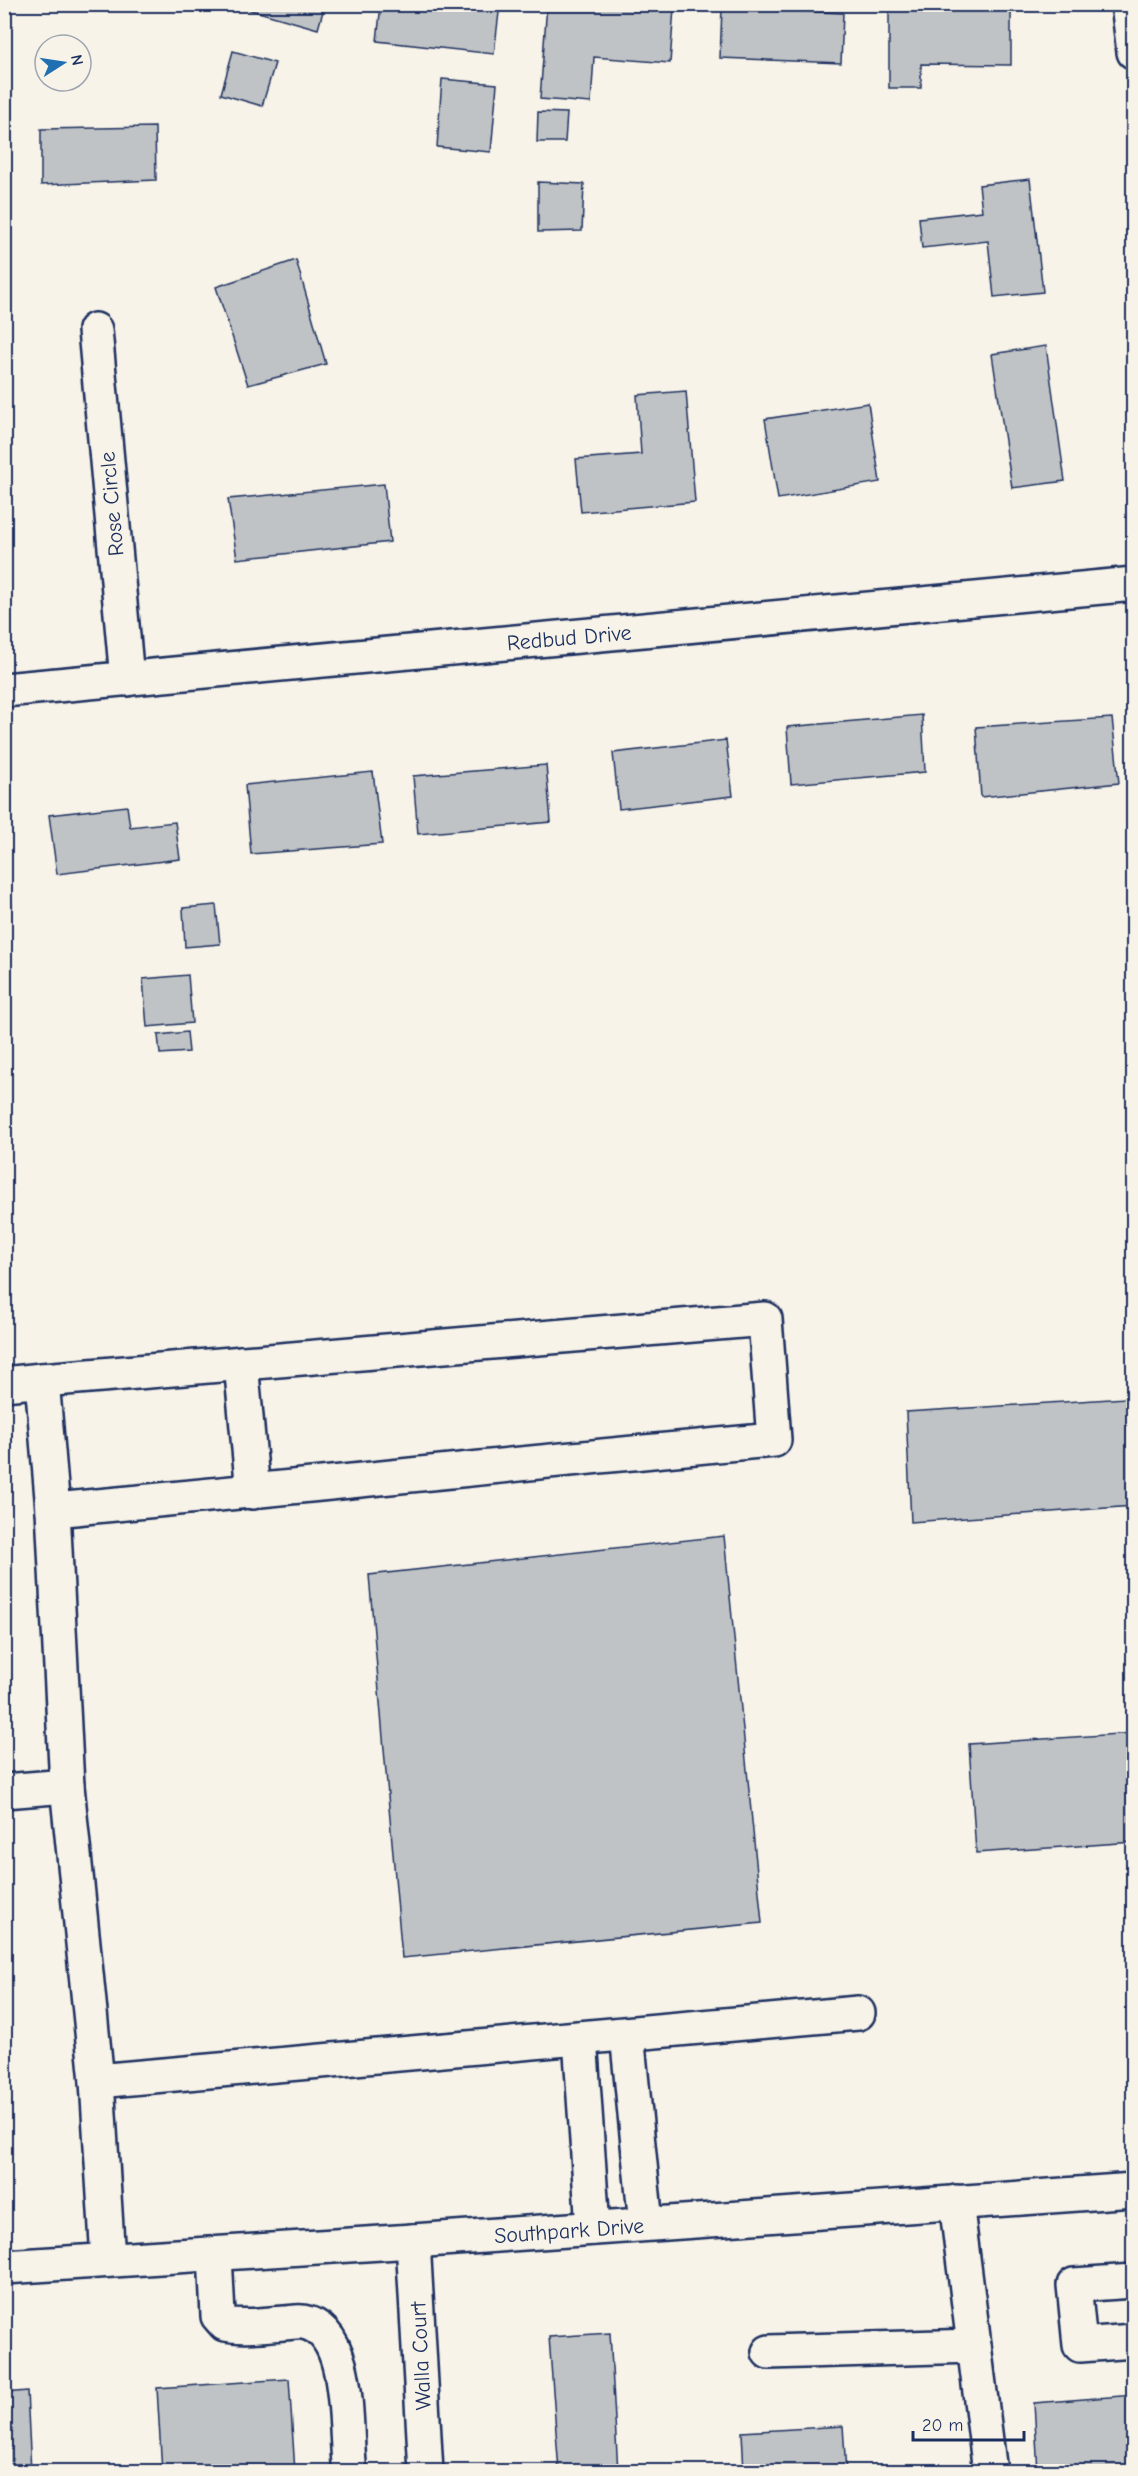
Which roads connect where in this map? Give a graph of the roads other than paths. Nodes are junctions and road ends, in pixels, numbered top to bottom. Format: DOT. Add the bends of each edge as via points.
graph roads {
  1 [pos="1128,4"];
  2 [pos="1134,52"];
  3 [pos="95,330"];
  4 [pos="1134,584"];
  5 [pos="127,679"];
  6 [pos="4,690"];
  7 [pos="241,1364"];
  8 [pos="42,1380"];
  9 [pos="4,1383"];
  10 [pos="253,1492"];
  11 [pos="53,1510"];
  12 [pos="67,1786"];
  13 [pos="4,1791"];
  14 [pos="858,2013"];
  15 [pos="627,2034"];
  16 [pos="580,2038"];
  17 [pos="97,2081"];
  18 [pos="1134,2190"];
  19 [pos="956,2202"];
  20 [pos="646,2224"];
  21 [pos="593,2228"];
  22 [pos="413,2241"];
  23 [pos="215,2254"];
  24 [pos="108,2260"];
  25 [pos="4,2267"];
  26 [pos="1134,2281"];
  27 [pos="1134,2341"];
  28 [pos="974,2346"];
  29 [pos="769,2352"];
  30 [pos="350,2472"];
  31 [pos="426,2472"];
  32 [pos="990,2472"];
  1 -- 2 [label="street"];
  3 -- 5 [label="street, Rose Circle"];
  4 -- 5 [label="street, Redbud Drive"];
  5 -- 6 [label="street, Redbud Drive"];
  7 -- 8 [label="street"];
  7 -- 10 [label="street"];
  7 -- 10 [label="street" via="765,1319 774,1440 542,1460"];
  8 -- 9 [label="street"];
  8 -- 11 [label="street"];
  10 -- 11 [label="street"];
  11 -- 12 [label="street"];
  12 -- 13 [label="street"];
  12 -- 17 [label="street"];
  14 -- 15 [label="street"];
  15 -- 16 [label="street"];
  15 -- 20 [label="street"];
  16 -- 17 [label="street"];
  16 -- 21 [label="street"];
  17 -- 24 [label="street"];
  18 -- 19 [label="street, Southpark Drive"];
  19 -- 20 [label="street, Southpark Drive"];
  19 -- 28 [label="street"];
  20 -- 21 [label="street, Southpark Drive"];
  21 -- 22 [label="street, Southpark Drive"];
  22 -- 23 [label="street, Southpark Drive"];
  22 -- 31 [label="street, Walla Court"];
  23 -- 24 [label="street, Southpark Drive"];
  23 -- 30 [label="street" via="218,2316 225,2324 304,2322 325,2335 335,2351 345,2385"];
  24 -- 25 [label="street, Southpark Drive"];
  26 -- 27 [label="street" via="1074,2285 1080,2345"];
  28 -- 29 [label="street"];
  28 -- 32 [label="street"];
}
